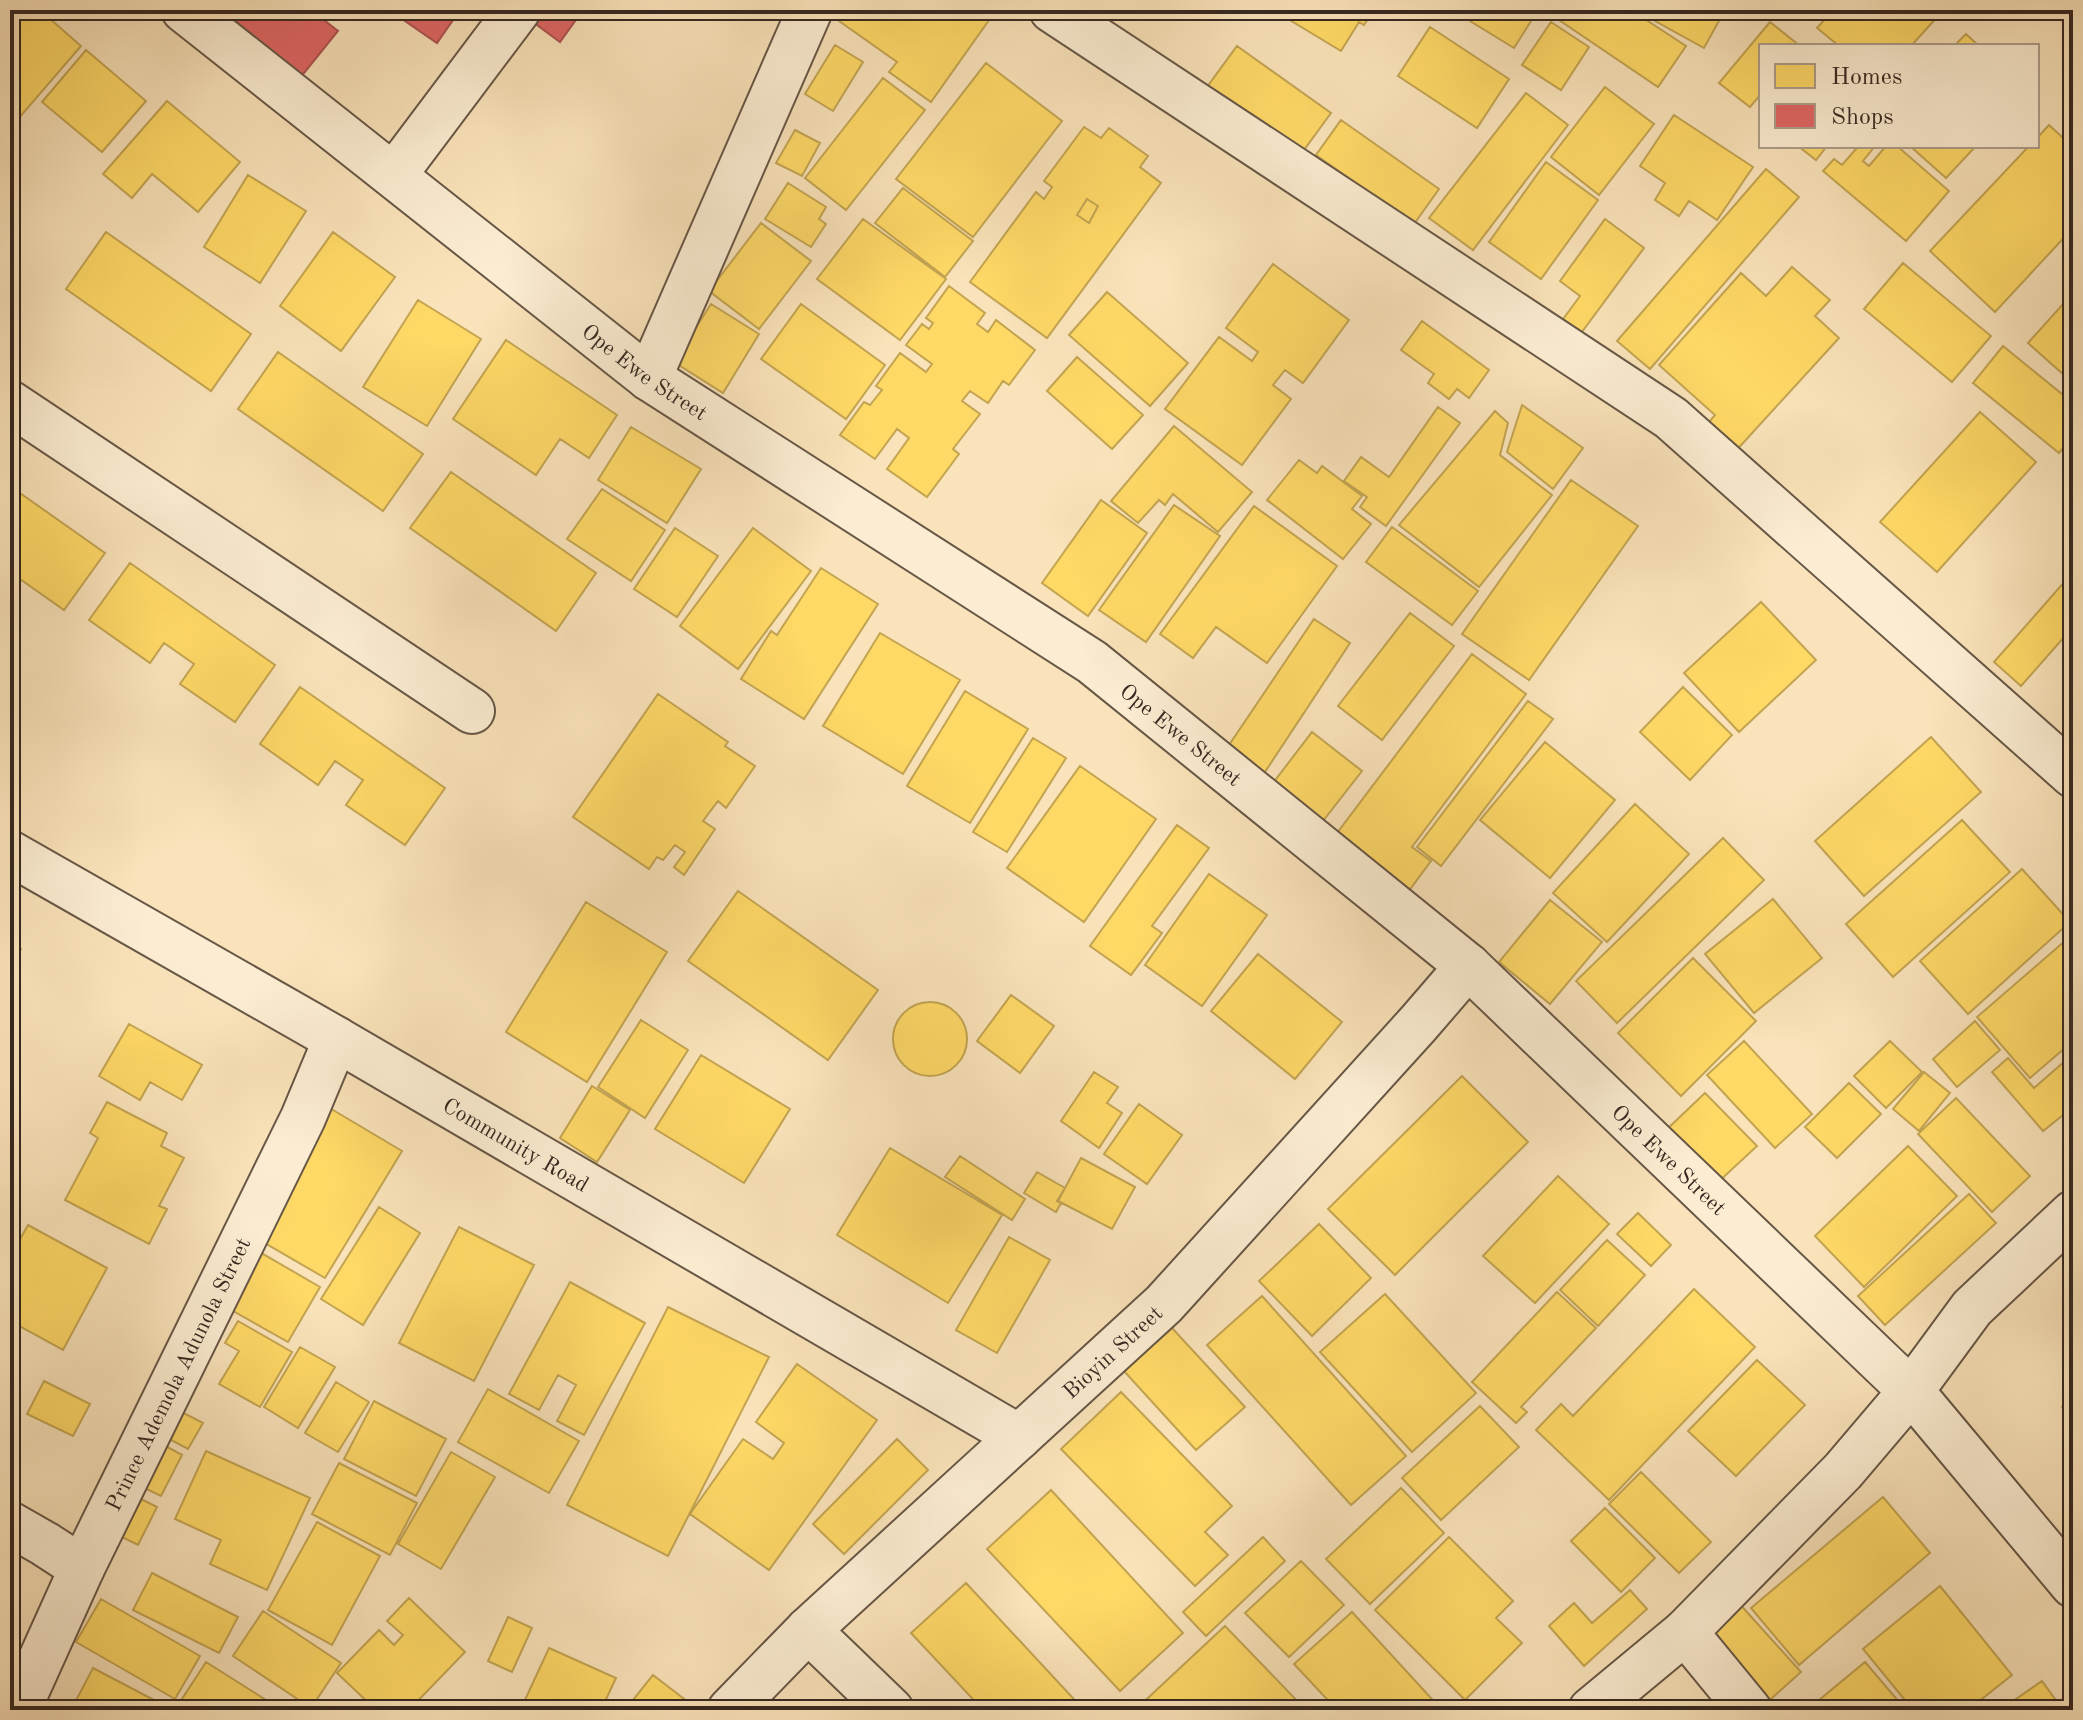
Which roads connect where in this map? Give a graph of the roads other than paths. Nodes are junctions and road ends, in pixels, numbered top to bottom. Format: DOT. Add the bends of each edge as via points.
graph roads {
  1 [pos="184,10"];
  2 [pos="518,10"];
  3 [pos="810,10"];
  4 [pos="1052,10"];
  5 [pos="394,175"];
  6 [pos="649,378"];
  7 [pos="10,403"];
  8 [pos="472,711"];
  9 [pos="2073,775"];
  10 [pos="10,853"];
  11 [pos="1468,966"];
  12 [pos="336,1039"];
  13 [pos="2073,1213"];
  14 [pos="1911,1391"];
  15 [pos="1019,1437"];
  16 [pos="10,1524"];
  17 [pos="82,1568"];
  18 [pos="2073,1585"];
  19 [pos="808,1630"];
  20 [pos="1685,1632"];
  21 [pos="18,1710"];
  22 [pos="730,1710"];
  23 [pos="891,1710"];
  24 [pos="1591,1710"];
  25 [pos="1749,1710"];
  1 -- 5 [label="street, Ope Ewe Street"];
  2 -- 5 [label="street"];
  3 -- 6 [label="street"];
  4 -- 9 [label="street" via="1671,418"];
  5 -- 6 [label="street, Ope Ewe Street"];
  6 -- 11 [label="street, Ope Ewe Street" via="1092,662"];
  7 -- 8 [label="street"];
  10 -- 12 [label="street, Community Road"];
  11 -- 14 [label="street, Ope Ewe Street"];
  11 -- 15 [label="street, Bioyin Street" via="1164,1304"];
  12 -- 15 [label="street, Community Road"];
  12 -- 17 [label="street, Prince Ademola Adunola Street" via="303,1118"];
  13 -- 14 [label="street" via="1972,1308"];
  14 -- 18 [label="street, Ope Ewe Street"];
  14 -- 20 [label="street" via="1843,1471"];
  15 -- 19 [label="street, Bioyin Street"];
  16 -- 17 [label="street"];
  17 -- 21 [label="street, Prince Ademola Adunola Street"];
  19 -- 22 [label="street, Bioyin Street"];
  19 -- 23 [label="street"];
  20 -- 24 [label="street"];
  20 -- 25 [label="street"];
}
